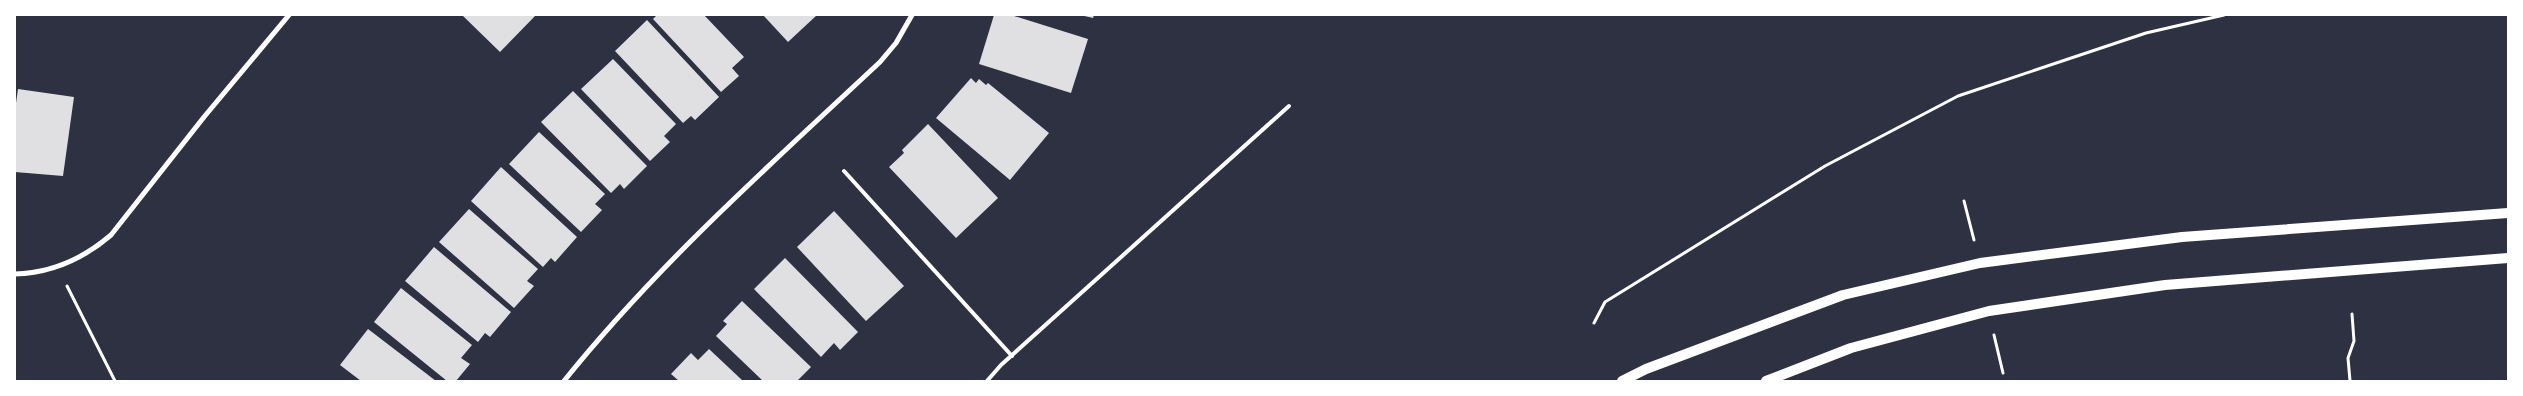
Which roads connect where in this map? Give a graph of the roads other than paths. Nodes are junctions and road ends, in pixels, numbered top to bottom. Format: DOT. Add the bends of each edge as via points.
graph roads {
  1 [pos="289,15"];
  2 [pos="912,15"];
  3 [pos="1290,106"];
  4 [pos="844,172"];
  5 [pos="2508,213"];
  6 [pos="2508,258"];
  7 [pos="15,274"];
  8 [pos="1012,356"];
  9 [pos="564,381"];
  10 [pos="988,381"];
  11 [pos="1622,381"];
  12 [pos="1766,381"];
  1 -- 7 [label="street" via="120,225 95,249 57,267 37,273"];
  2 -- 9 [label="street" via="896,43 880,62 692,240"];
  3 -- 8 [label="lane"];
  4 -- 8 [label="lane"];
  5 -- 11 [label="main road" via="2182,238 1980,263 1842,295"];
  6 -- 12 [label="main road" via="2165,285 1989,311 1851,348"];
  8 -- 10 [label="lane"];
}
